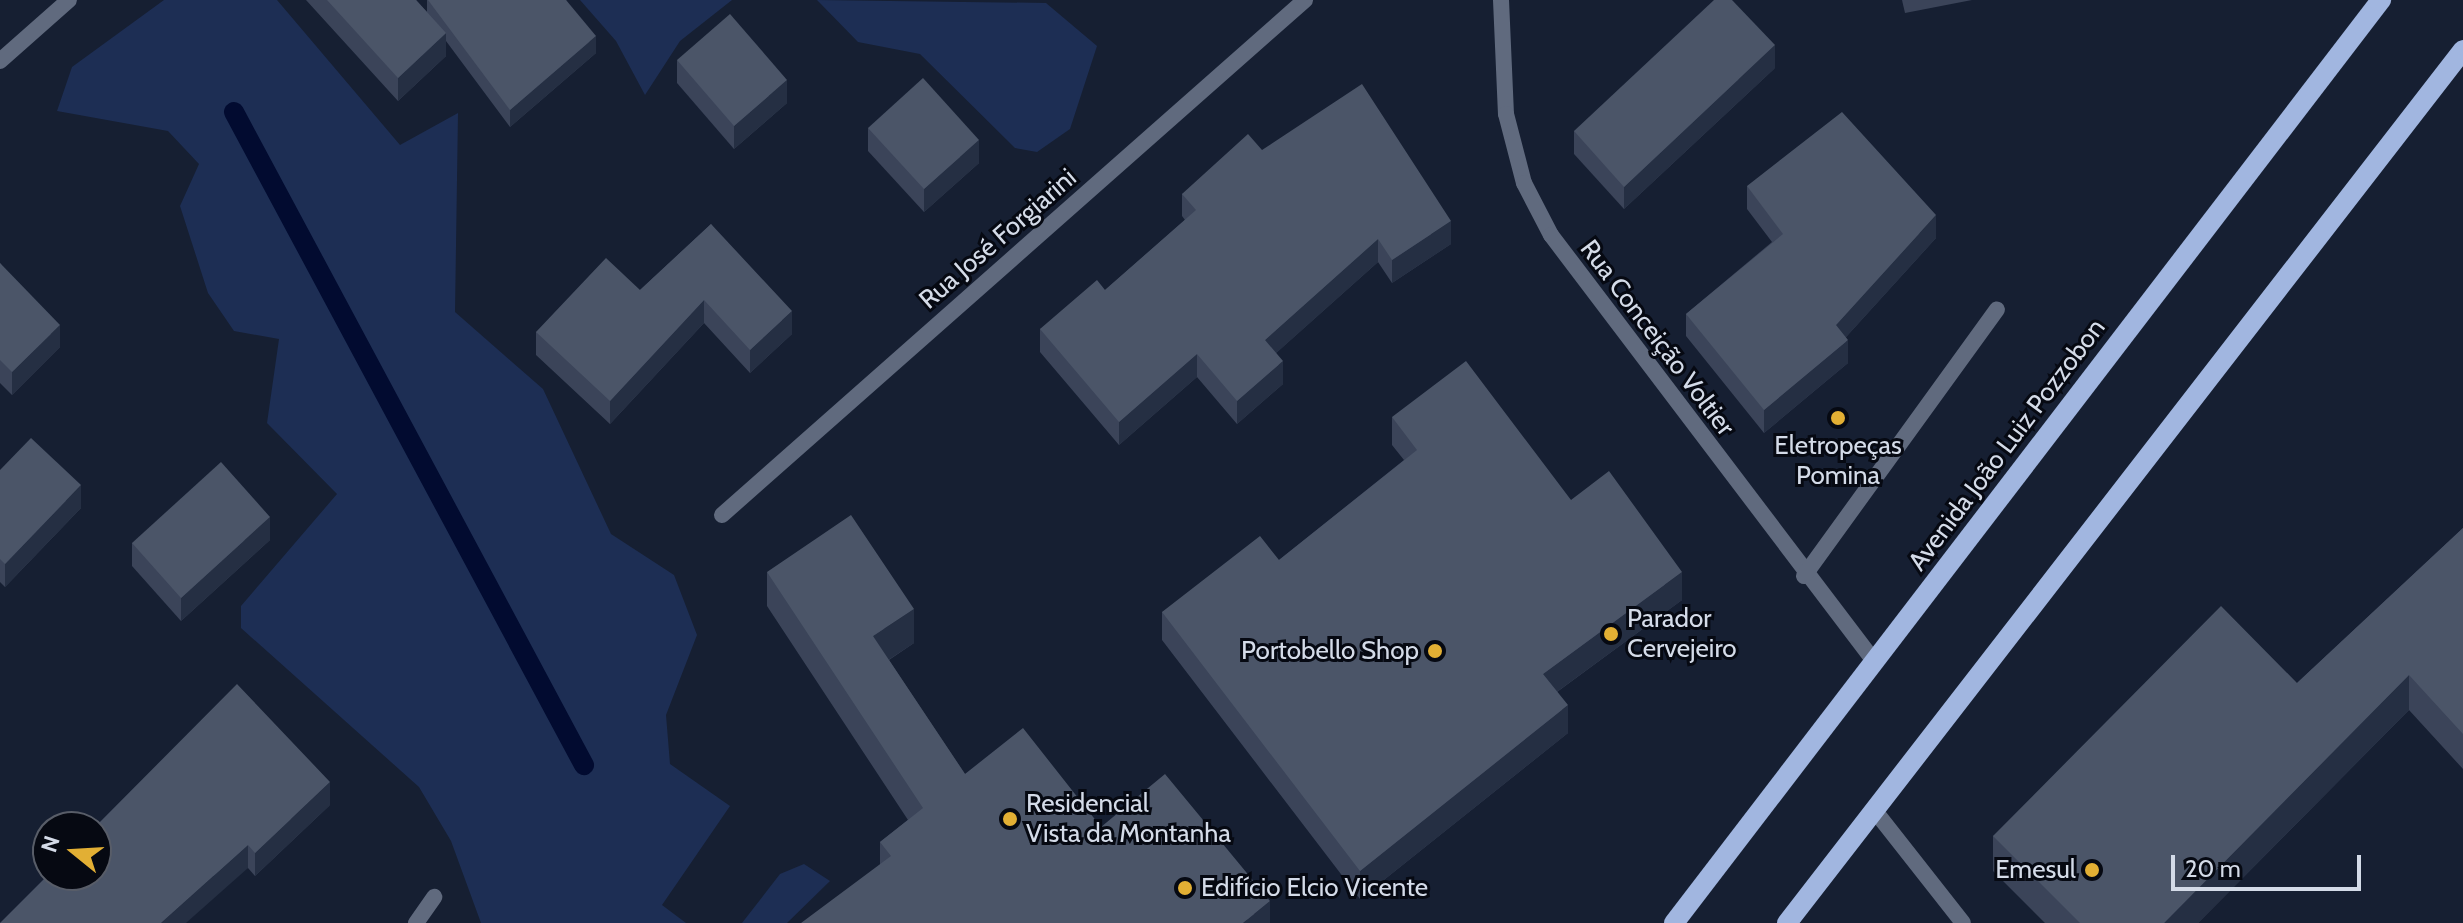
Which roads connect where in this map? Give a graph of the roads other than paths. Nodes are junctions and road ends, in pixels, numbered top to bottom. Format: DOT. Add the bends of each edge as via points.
graph roads {
  1 [pos="69,0"];
  2 [pos="1305,0"];
  3 [pos="1501,0"];
  4 [pos="2381,0"];
  5 [pos="2463,50"];
  6 [pos="0,61"];
  7 [pos="1997,309"];
  8 [pos="722,515"];
  9 [pos="1804,576"];
  10 [pos="1874,661"];
  11 [pos="1875,811"];
  12 [pos="434,897"];
  13 [pos="416,923"];
  14 [pos="1674,923"];
  15 [pos="1787,923"];
  16 [pos="1963,923"];
  1 -- 6 [label="street"];
  2 -- 8 [label="street, Rua José Forgiarini"];
  3 -- 9 [label="street, Rua Conceição Voltier" via="1506,114 1524,183 1551,235"];
  4 -- 10 [label="main road, Avenida João Luiz Pozzobon"];
  5 -- 11 [label="main road"];
  7 -- 9 [label="street"];
  9 -- 10 [label="street, Rua Conceição Voltier"];
  10 -- 14 [label="main road, Avenida João Luiz Pozzobon"];
  11 -- 15 [label="main road"];
  11 -- 16 [label="street"];
  12 -- 13 [label="street"];
}
